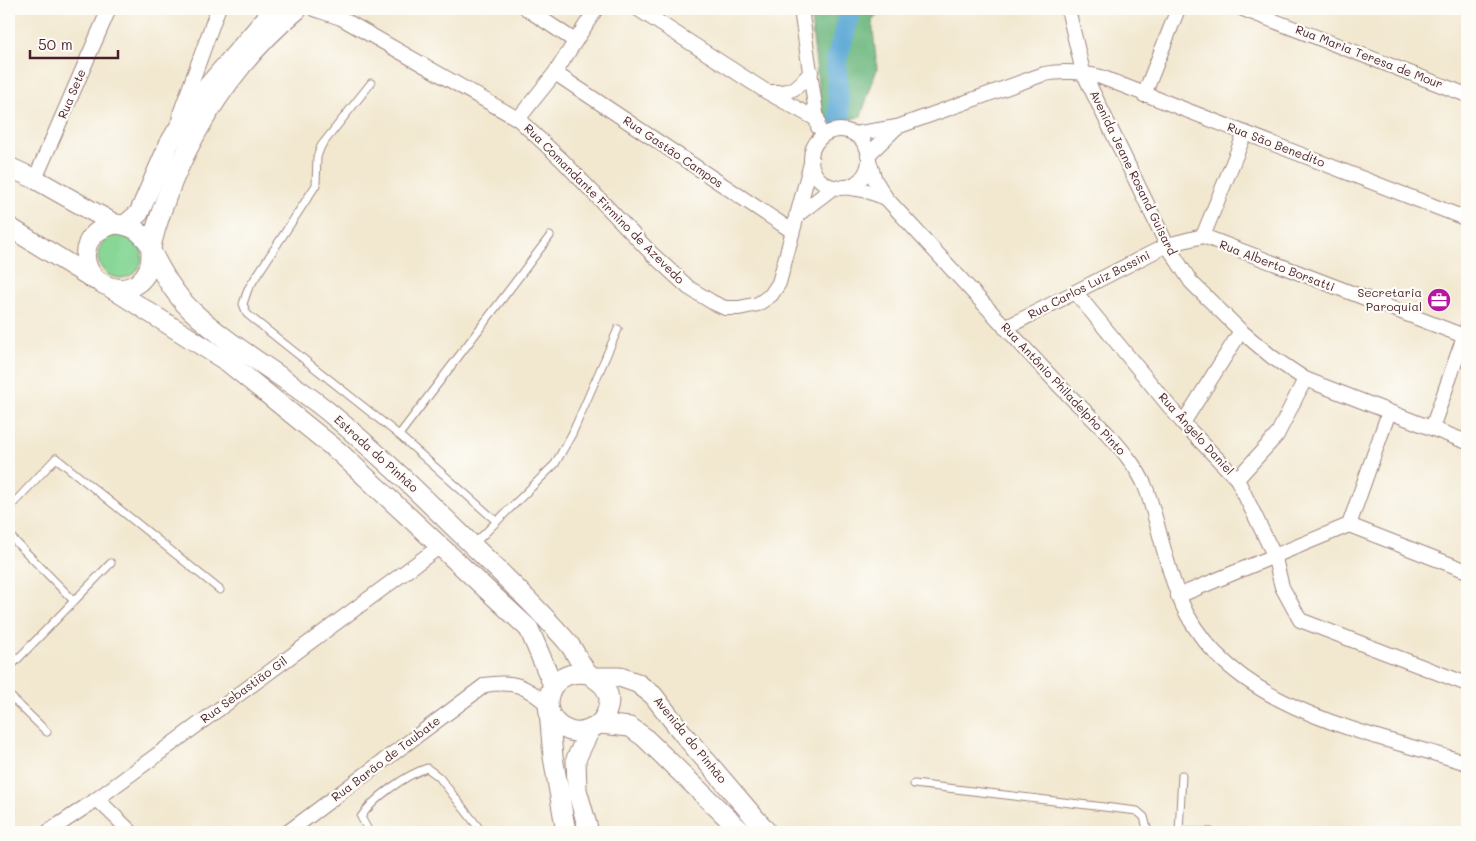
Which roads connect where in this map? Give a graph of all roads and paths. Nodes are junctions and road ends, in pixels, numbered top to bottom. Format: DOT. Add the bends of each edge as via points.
graph roads {
  1 [pos="109,9"];
  2 [pos="218,9"];
  3 [pos="274,9"];
  4 [pos="301,9"];
  5 [pos="527,9"];
  6 [pos="596,9"];
  7 [pos="638,9"];
  8 [pos="801,9"];
  9 [pos="1068,9"];
  10 [pos="1178,9"];
  11 [pos="1243,9"];
  12 [pos="337,13"];
  13 [pos="575,40"];
  14 [pos="810,72"];
  15 [pos="1084,72"];
  16 [pos="555,73"];
  17 [pos="371,83"];
  18 [pos="767,92"];
  19 [pos="1144,95"];
  20 [pos="1467,95"];
  21 [pos="518,119"];
  22 [pos="818,120"];
  23 [pos="897,127"];
  24 [pos="1245,133"];
  25 [pos="854,134"];
  26 [pos="818,140"];
  27 [pos="170,144"];
  28 [pos="868,158"];
  29 [pos="811,163"];
  30 [pos="9,167"];
  31 [pos="36,179"];
  32 [pos="839,187"];
  33 [pos="886,198"];
  34 [pos="796,216"];
  35 [pos="1467,219"];
  36 [pos="120,224"];
  37 [pos="9,227"];
  38 [pos="792,231"];
  39 [pos="550,236"];
  40 [pos="1203,236"];
  41 [pos="1167,245"];
  42 [pos="151,248"];
  43 [pos="106,286"];
  44 [pos="1076,293"];
  45 [pos="1005,328"];
  46 [pos="618,329"];
  47 [pos="1241,331"];
  48 [pos="1466,332"];
  49 [pos="1305,379"];
  50 [pos="1389,412"];
  51 [pos="1183,423"];
  52 [pos="1432,428"];
  53 [pos="399,435"];
  54 [pos="1467,442"];
  55 [pos="1237,479"];
  56 [pos="9,508"];
  57 [pos="496,521"];
  58 [pos="1349,525"];
  59 [pos="9,535"];
  60 [pos="473,546"];
  61 [pos="439,547"];
  62 [pos="1274,555"];
  63 [pos="111,563"];
  64 [pos="1467,571"];
  65 [pos="220,590"];
  66 [pos="1178,596"];
  67 [pos="74,601"];
  68 [pos="9,668"];
  69 [pos="592,675"];
  70 [pos="1467,684"];
  71 [pos="553,685"];
  72 [pos="9,695"];
  73 [pos="549,707"];
  74 [pos="595,727"];
  75 [pos="47,732"];
  76 [pos="1467,763"];
  77 [pos="1182,774"];
  78 [pos="914,784"];
  79 [pos="97,798"];
  80 [pos="48,832"];
  81 [pos="131,832"];
  82 [pos="288,832"];
  83 [pos="369,832"];
  84 [pos="482,832"];
  85 [pos="566,832"];
  86 [pos="589,832"];
  87 [pos="742,832"];
  88 [pos="767,832"];
  89 [pos="1148,832"];
  90 [pos="1179,832"];
  91 [pos="1187,832"];
  92 [pos="1211,832"];
  1 -- 31 [label="street, Rua Sete"];
  2 -- 27 [label="street"];
  3 -- 27 [label="street" via="194,101"];
  4 -- 12 [label="street, Rua Comandante Firmino de Azevedo"];
  4 -- 42 [label="street" via="274,29 223,89 168,192"];
  5 -- 13 [label="street"];
  6 -- 13 [label="street"];
  7 -- 18 [label="street"];
  8 -- 14 [label="street"];
  9 -- 15 [label="street, Avenida Jeane Rosand Guisard"];
  10 -- 19 [label="street"];
  11 -- 20 [label="street, Rua Maria Teresa de Mour"];
  12 -- 21 [label="street, Rua Comandante Firmino de Azevedo"];
  13 -- 16 [label="street"];
  14 -- 18 [label="street" via="800,86 787,93"];
  14 -- 22 [label="street"];
  15 -- 19 [label="street, Rua São Benedito"];
  15 -- 23 [label="street, Rua São Benedito" via="1065,70 1044,74"];
  15 -- 41 [label="street, Avenida Jeane Rosand Guisard"];
  16 -- 21 [label="street"];
  16 -- 38 [label="street, Rua Gastão Campos"];
  17 -- 53 [label="lane" via="321,146 317,157 316,185 248,289 243,304 247,314"];
  18 -- 22 [label="street"];
  19 -- 24 [label="street, Rua São Benedito"];
  21 -- 38 [label="street, Rua Comandante Firmino de Azevedo" via="652,254 683,282 725,308 758,304 771,295 779,283"];
  22 -- 26 [label="street"];
  23 -- 25 [label="street"];
  23 -- 28 [label="street"];
  24 -- 35 [label="street, Rua São Benedito"];
  24 -- 40 [label="street"];
  25 -- 26 [label="street" via="835,130"];
  25 -- 28 [label="street" via="865,145"];
  26 -- 29 [label="street" via="813,147"];
  27 -- 36 [label="street" via="139,213"];
  28 -- 32 [label="street" via="863,175 851,185"];
  28 -- 33 [label="street, Rua Antônio Philadelpho Pinto" via="875,180"];
  29 -- 32 [label="street" via="819,179"];
  29 -- 34 [label="street, Rua Comandante Firmino de Azevedo"];
  30 -- 31 [label="street"];
  31 -- 36 [label="street"];
  32 -- 33 [label="street" via="864,190"];
  32 -- 34 [label="street"];
  33 -- 45 [label="street, Rua Antônio Philadelpho Pinto"];
  34 -- 38 [label="street, Rua Comandante Firmino de Azevedo"];
  36 -- 42 [label="street" via="138,230"];
  36 -- 43 [label="street" via="96,232 86,249 88,268"];
  37 -- 43 [label="street, Estrada do Pinhão"];
  39 -- 53 [label="lane"];
  40 -- 41 [label="street, Rua Carlos Luiz Bassini"];
  40 -- 48 [label="street, Rua Alberto Borsatti"];
  41 -- 44 [label="street, Rua Carlos Luiz Bassini"];
  41 -- 47 [label="street, Avenida Jeane Rosand Guisard" via="1191,282"];
  42 -- 43 [label="street" via="151,262 141,280 126,288"];
  42 -- 60 [label="street, Estrada do Pinhão" via="165,278 191,310 330,413"];
  43 -- 61 [label="street, Estrada do Pinhão" via="229,362 339,452"];
  44 -- 45 [label="street, Rua Carlos Luiz Bassini"];
  44 -- 51 [label="street, Rua Ângelo Daniel"];
  45 -- 66 [label="street, Rua Antônio Philadelpho Pinto" via="1124,453 1146,489"];
  46 -- 57 [label="lane" via="572,434 555,464"];
  47 -- 49 [label="street, Avenida Jeane Rosand Guisard"];
  47 -- 51 [label="street"];
  48 -- 52 [label="street"];
  49 -- 50 [label="street, Avenida Jeane Rosand Guisard"];
  49 -- 55 [label="street" via="1277,435"];
  50 -- 52 [label="street, Avenida Jeane Rosand Guisard"];
  50 -- 58 [label="street"];
  51 -- 55 [label="street, Rua Ângelo Daniel"];
  52 -- 54 [label="street, Avenida Jeane Rosand Guisard"];
  53 -- 57 [label="lane"];
  55 -- 62 [label="street, Rua Ângelo Daniel"];
  56 -- 65 [label="lane" via="56,458"];
  57 -- 60 [label="lane"];
  58 -- 62 [label="street"];
  58 -- 64 [label="street"];
  59 -- 67 [label="lane"];
  60 -- 69 [label="street, Estrada do Pinhão" via="534,605"];
  61 -- 71 [label="street, Estrada do Pinhão" via="529,629"];
  61 -- 79 [label="street, Rua Sebastião Gil"];
  62 -- 66 [label="street"];
  62 -- 70 [label="street, Rua Ângelo Daniel" via="1282,587 1300,620"];
  63 -- 67 [label="lane"];
  66 -- 76 [label="street, Rua Antônio Philadelpho Pinto" via="1190,623 1210,647 1246,680 1283,702 1322,719"];
  67 -- 68 [label="lane"];
  69 -- 71 [label="street" via="569,673"];
  69 -- 74 [label="street" via="604,686 608,696 607,711"];
  69 -- 88 [label="street, Avenida do Pinhão" via="620,677 637,683 654,695"];
  71 -- 73 [label="street"];
  72 -- 75 [label="lane"];
  73 -- 74 [label="street" via="561,727 571,731"];
  73 -- 82 [label="street, Rua Barão de Taubate" via="531,691 514,684 485,685"];
  73 -- 85 [label="street" via="553,756"];
  74 -- 86 [label="street" via="576,759 577,790"];
  74 -- 87 [label="street" via="630,727"];
  77 -- 90 [label="lane"];
  78 -- 89 [label="lane" via="1136,810 1144,817"];
  79 -- 80 [label="street, Rua Sebastião Gil"];
  79 -- 81 [label="street"];
  83 -- 84 [label="lane" via="361,817 368,805 416,771 427,768"];
  91 -- 92 [label="lane"];
}
